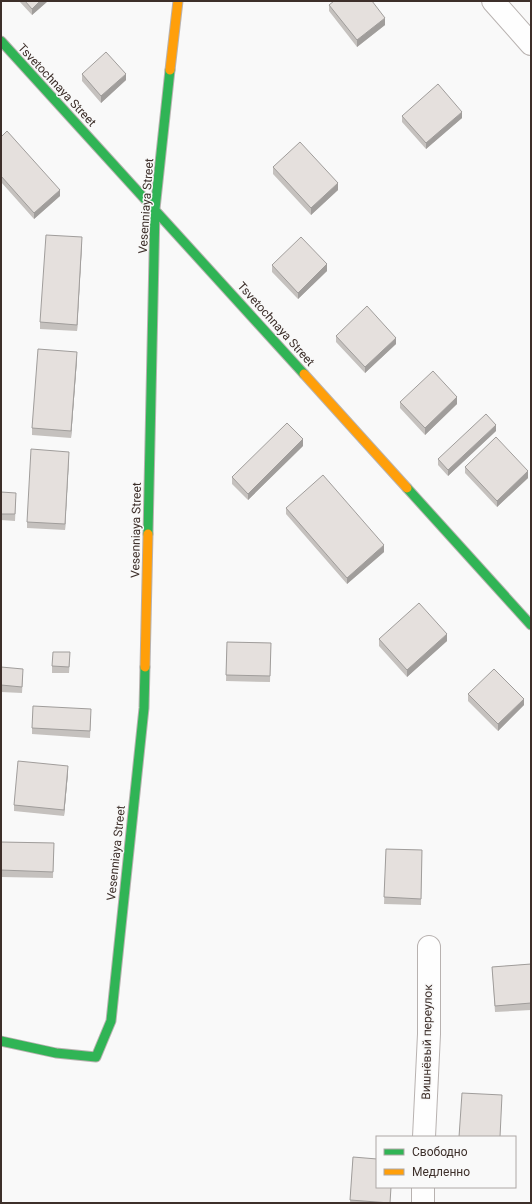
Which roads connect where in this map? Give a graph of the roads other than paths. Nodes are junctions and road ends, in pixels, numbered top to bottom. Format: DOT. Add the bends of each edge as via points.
graph roads {
  1 [pos="178,1"];
  2 [pos="493,1"];
  3 [pos="1,41"];
  4 [pos="531,44"];
  5 [pos="155,209"];
  6 [pos="531,625"];
  7 [pos="429,947"];
  8 [pos="1,1041"];
  9 [pos="424,1136"];
  10 [pos="423,1188"];
  11 [pos="423,1203"];
  1 -- 5 [label="street, Vesenniaya Street"];
  2 -- 4 [label="street"];
  3 -- 5 [label="street, Tsvetochnaya Street"];
  5 -- 6 [label="street, Tsvetochnaya Street"];
  5 -- 8 [label="street, Vesenniaya Street" via="144,708 111,1021 96,1057 56,1053"];
  7 -- 9 [label="street, Вишнёвый переулок" via="429,1034"];
  10 -- 11 [label="street"];
}
